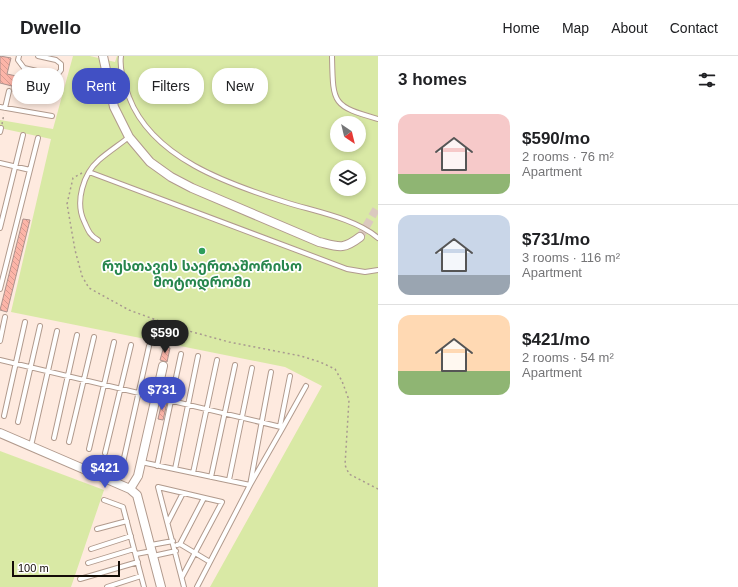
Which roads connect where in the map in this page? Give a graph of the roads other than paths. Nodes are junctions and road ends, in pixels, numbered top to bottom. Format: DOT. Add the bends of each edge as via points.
graph roads {
  1 [pos="19,56"];
  2 [pos="38,56"];
  3 [pos="103,56"];
  4 [pos="109,56"];
  5 [pos="121,56"];
  6 [pos="332,56"];
  7 [pos="106,68"];
  8 [pos="108,68"];
  9 [pos="9,91"];
  10 [pos="113,104"];
  11 [pos="0,107"];
  12 [pos="5,108"];
  13 [pos="52,116"];
  14 [pos="378,119"];
  15 [pos="23,135"];
  16 [pos="129,137"];
  17 [pos="38,138"];
  18 [pos="0,163"];
  19 [pos="15,167"];
  20 [pos="30,170"];
  21 [pos="89,172"];
  22 [pos="0,228"];
  23 [pos="360,237"];
  24 [pos="377,237"];
  25 [pos="98,240"];
  26 [pos="378,270"];
  27 [pos="0,289"];
  28 [pos="5,317"];
  29 [pos="25,322"];
  30 [pos="40,326"];
  31 [pos="57,331"];
  32 [pos="77,334"];
  33 [pos="94,337"];
  34 [pos="0,340"];
  35 [pos="114,342"];
  36 [pos="131,345"];
  37 [pos="149,346"];
  38 [pos="181,354"];
  39 [pos="198,356"];
  40 [pos="0,360"];
  41 [pos="217,360"];
  42 [pos="16,364"];
  43 [pos="234,365"];
  44 [pos="163,366"];
  45 [pos="31,367"];
  46 [pos="252,368"];
  47 [pos="48,371"];
  48 [pos="271,372"];
  49 [pos="68,376"];
  50 [pos="290,376"];
  51 [pos="84,380"];
  52 [pos="104,384"];
  53 [pos="306,386"];
  54 [pos="121,388"];
  55 [pos="139,392"];
  56 [pos="157,397"];
  57 [pos="171,400"];
  58 [pos="188,404"];
  59 [pos="207,409"];
  60 [pos="224,413"];
  61 [pos="4,416"];
  62 [pos="242,417"];
  63 [pos="18,422"];
  64 [pos="262,422"];
  65 [pos="281,427"];
  66 [pos="0,433"];
  67 [pos="54,438"];
  68 [pos="69,442"];
  69 [pos="31,446"];
  70 [pos="88,449"];
  71 [pos="105,453"];
  72 [pos="141,462"];
  73 [pos="157,466"];
  74 [pos="175,469"];
  75 [pos="194,473"];
  76 [pos="211,477"];
  77 [pos="229,480"];
  78 [pos="113,481"];
  79 [pos="250,485"];
  80 [pos="130,489"];
  81 [pos="183,493"];
  82 [pos="204,498"];
  83 [pos="104,500"];
  84 [pos="127,521"];
  85 [pos="168,522"];
  86 [pos="97,529"];
  87 [pos="131,536"];
  88 [pos="174,543"];
  89 [pos="180,544"];
  90 [pos="91,549"];
  91 [pos="134,549"];
  92 [pos="152,551"];
  93 [pos="176,551"];
  94 [pos="195,553"];
  95 [pos="136,554"];
  96 [pos="88,562"];
  97 [pos="138,562"];
  98 [pos="210,562"];
  99 [pos="141,576"];
  100 [pos="182,577"];
  101 [pos="80,579"];
  102 [pos="108,587"];
  103 [pos="144,587"];
  104 [pos="161,587"];
  105 [pos="184,587"];
  106 [pos="197,587"];
  1 -- 2 [label="lane" via="18,60 24,68 54,74 61,70 59,61"];
  3 -- 7 [label="street"];
  4 -- 8 [label="street"];
  5 -- 24 [label="lane" via="125,85 134,109 148,131 180,156 216,176 285,202 319,211"];
  6 -- 14 [label="lane" via="333,86 342,106"];
  9 -- 12 [label="lane"];
  10 -- 16 [label="street"];
  11 -- 12 [label="lane"];
  12 -- 13 [label="lane"];
  15 -- 19 [label="lane"];
  16 -- 21 [label="lane" via="98,160"];
  16 -- 23 [label="street" via="150,162 171,177 209,196 319,242 349,246"];
  17 -- 20 [label="lane"];
  18 -- 19 [label="lane"];
  19 -- 20 [label="lane"];
  19 -- 22 [label="lane"];
  20 -- 27 [label="lane"];
  21 -- 25 [label="lane" via="79,203 81,215 91,236"];
  21 -- 26 [label="lane" via="347,269 365,272"];
  28 -- 34 [label="lane"];
  29 -- 42 [label="lane"];
  30 -- 45 [label="lane"];
  31 -- 47 [label="lane"];
  32 -- 49 [label="lane"];
  33 -- 51 [label="lane"];
  35 -- 52 [label="lane"];
  36 -- 54 [label="lane"];
  37 -- 55 [label="lane"];
  38 -- 57 [label="lane"];
  39 -- 58 [label="lane"];
  40 -- 42 [label="lane"];
  41 -- 59 [label="lane"];
  42 -- 45 [label="lane"];
  42 -- 61 [label="lane"];
  43 -- 60 [label="lane"];
  44 -- 56 [label="street"];
  45 -- 47 [label="lane"];
  45 -- 63 [label="lane"];
  46 -- 62 [label="lane"];
  47 -- 49 [label="lane"];
  47 -- 69 [label="lane"];
  48 -- 64 [label="lane"];
  49 -- 51 [label="lane"];
  49 -- 67 [label="lane"];
  50 -- 65 [label="lane"];
  51 -- 52 [label="lane"];
  51 -- 68 [label="lane"];
  52 -- 54 [label="lane"];
  52 -- 70 [label="lane"];
  53 -- 65 [label="lane"];
  54 -- 55 [label="lane"];
  54 -- 71 [label="lane"];
  55 -- 56 [label="lane"];
  55 -- 78 [label="lane" via="122,467"];
  56 -- 57 [label="lane"];
  56 -- 72 [label="street"];
  57 -- 58 [label="lane"];
  57 -- 73 [label="lane"];
  58 -- 59 [label="lane"];
  58 -- 74 [label="lane"];
  59 -- 60 [label="lane"];
  59 -- 75 [label="lane"];
  60 -- 62 [label="lane"];
  60 -- 76 [label="lane"];
  62 -- 64 [label="lane"];
  62 -- 77 [label="lane"];
  64 -- 65 [label="lane"];
  64 -- 79 [label="lane"];
  65 -- 79 [label="lane"];
  66 -- 69 [label="street"];
  69 -- 78 [label="street"];
  72 -- 73 [label="lane"];
  72 -- 80 [label="street" via="138,476"];
  73 -- 74 [label="lane"];
  74 -- 75 [label="lane"];
  75 -- 76 [label="lane"];
  76 -- 77 [label="lane"];
  77 -- 79 [label="lane"];
  78 -- 80 [label="street"];
  79 -- 98 [label="lane"];
  80 -- 92 [label="street" via="137,495"];
  81 -- 82 [label="lane"];
  81 -- 85 [label="lane"];
  81 -- 85 [label="lane" via="158,487"];
  82 -- 89 [label="lane"];
  82 -- 94 [label="lane" via="222,502"];
  83 -- 84 [label="lane" via="123,507"];
  84 -- 86 [label="lane"];
  84 -- 87 [label="lane"];
  85 -- 88 [label="lane"];
  87 -- 90 [label="lane"];
  87 -- 91 [label="lane"];
  88 -- 89 [label="lane"];
  88 -- 92 [label="lane"];
  88 -- 93 [label="lane"];
  89 -- 94 [label="lane"];
  91 -- 95 [label="lane"];
  91 -- 96 [label="lane"];
  92 -- 93 [label="lane"];
  92 -- 95 [label="lane"];
  92 -- 104 [label="street"];
  93 -- 100 [label="lane"];
  94 -- 98 [label="lane"];
  94 -- 100 [label="lane"];
  95 -- 97 [label="lane"];
  97 -- 99 [label="lane"];
  97 -- 101 [label="lane"];
  98 -- 106 [label="lane"];
  99 -- 102 [label="lane"];
  99 -- 103 [label="lane"];
  100 -- 105 [label="lane"];
}
